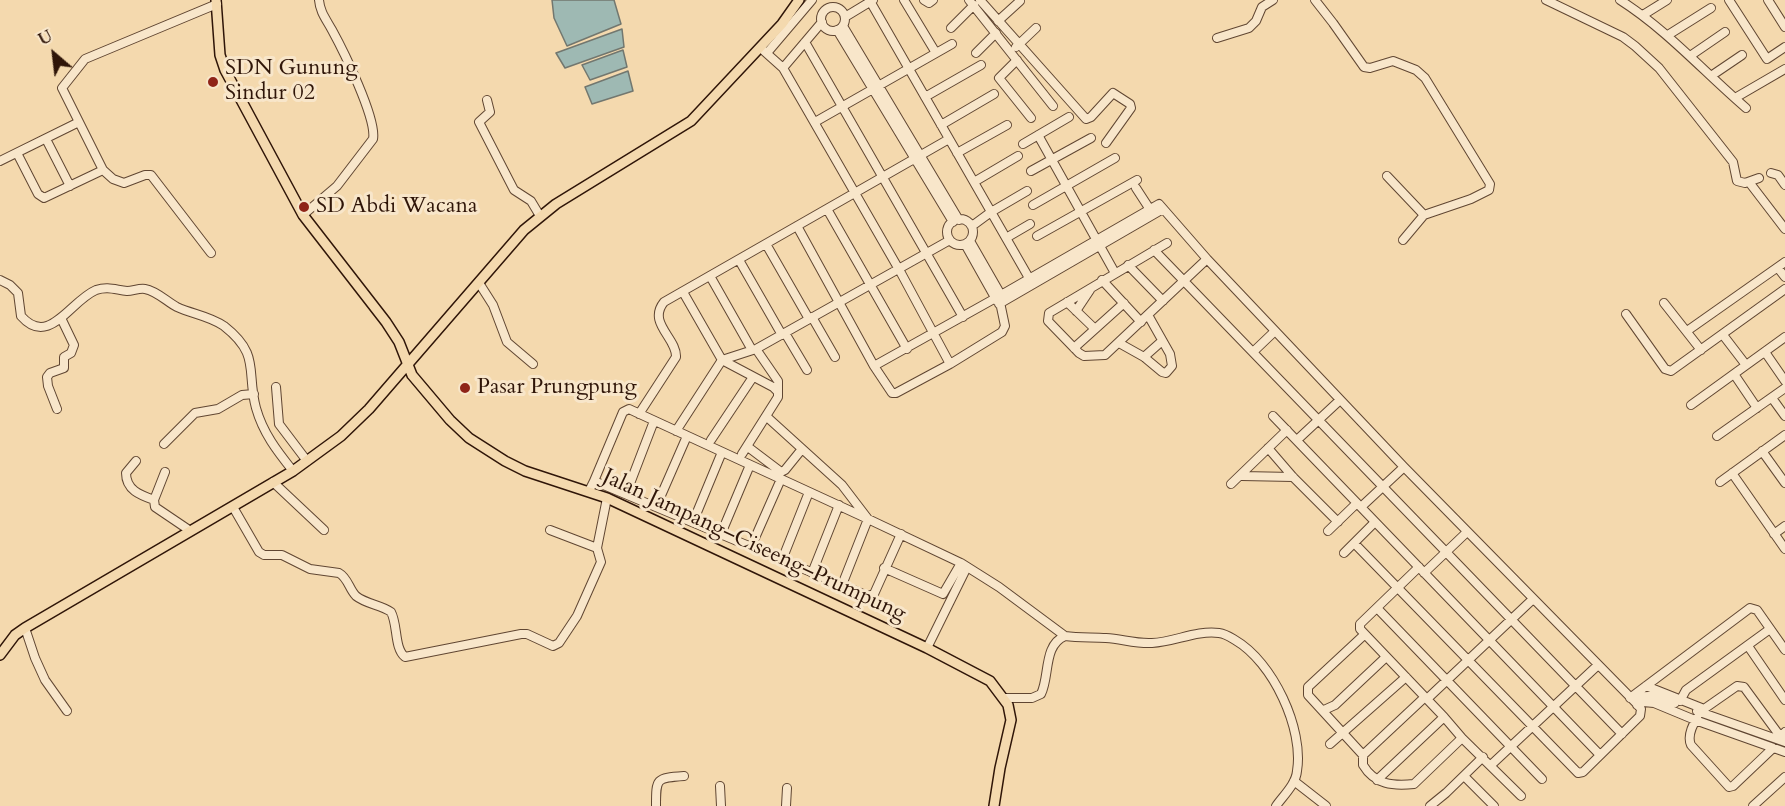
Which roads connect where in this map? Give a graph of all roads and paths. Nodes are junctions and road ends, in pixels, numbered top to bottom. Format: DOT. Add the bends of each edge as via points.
graph roads {
  1 [pos="319,0"];
  2 [pos="801,0"];
  3 [pos="825,0"];
  4 [pos="904,0"];
  5 [pos="924,0"];
  6 [pos="933,0"];
  7 [pos="1273,0"];
  8 [pos="1315,0"];
  9 [pos="1546,0"];
  10 [pos="1620,0"];
  11 [pos="1667,0"];
  12 [pos="1729,0"];
  13 [pos="1768,0"];
  14 [pos="871,1"];
  15 [pos="1020,1"];
  16 [pos="217,2"];
  17 [pos="811,2"];
  18 [pos="974,2"];
  19 [pos="832,7"];
  20 [pos="1711,8"];
  21 [pos="1643,15"];
  22 [pos="822,19"];
  23 [pos="998,21"];
  24 [pos="841,24"];
  25 [pos="1785,27"];
  26 [pos="951,28"];
  27 [pos="1036,28"];
  28 [pos="1725,32"];
  29 [pos="996,33"];
  30 [pos="1668,35"];
  31 [pos="1217,38"];
  32 [pos="805,42"];
  33 [pos="952,44"];
  34 [pos="1018,45"];
  35 [pos="1785,47"];
  36 [pos="764,51"];
  37 [pos="1011,52"];
  38 [pos="936,53"];
  39 [pos="976,53"];
  40 [pos="1742,55"];
  41 [pos="1690,56"];
  42 [pos="1017,60"];
  43 [pos="981,65"];
  44 [pos="783,68"];
  45 [pos="909,69"];
  46 [pos="1785,69"];
  47 [pos="1711,76"];
  48 [pos="877,87"];
  49 [pos="994,94"];
  50 [pos="925,96"];
  51 [pos="1735,98"];
  52 [pos="487,100"];
  53 [pos="1053,106"];
  54 [pos="842,107"];
  55 [pos="1746,108"];
  56 [pos="1070,117"];
  57 [pos="1031,118"];
  58 [pos="79,122"];
  59 [pos="815,122"];
  60 [pos="941,125"];
  61 [pos="1007,125"];
  62 [pos="1038,135"];
  63 [pos="1091,138"];
  64 [pos="46,139"];
  65 [pos="949,139"];
  66 [pos="1106,142"];
  67 [pos="1023,144"];
  68 [pos="17,153"];
  69 [pos="957,153"];
  70 [pos="1018,156"];
  71 [pos="918,157"];
  72 [pos="1115,158"];
  73 [pos="1052,159"];
  74 [pos="0,161"];
  75 [pos="104,170"];
  76 [pos="1031,171"];
  77 [pos="1771,173"];
  78 [pos="1387,176"];
  79 [pos="882,177"];
  80 [pos="1759,178"];
  81 [pos="974,182"];
  82 [pos="1749,182"];
  83 [pos="1785,185"];
  84 [pos="70,186"];
  85 [pos="1066,186"];
  86 [pos="1027,191"];
  87 [pos="855,193"];
  88 [pos="1033,205"];
  89 [pos="1149,208"];
  90 [pos="827,209"];
  91 [pos="1163,209"];
  92 [pos="991,212"];
  93 [pos="1081,212"];
  94 [pos="303,215"];
  95 [pos="1424,215"];
  96 [pos="540,216"];
  97 [pos="956,221"];
  98 [pos="1030,224"];
  99 [pos="797,226"];
  100 [pos="972,226"];
  101 [pos="1785,229"];
  102 [pos="1037,236"];
  103 [pos="1006,238"];
  104 [pos="950,240"];
  105 [pos="1403,240"];
  106 [pos="1098,242"];
  107 [pos="967,243"];
  108 [pos="1167,243"];
  109 [pos="766,244"];
  110 [pos="1154,250"];
  111 [pos="926,252"];
  112 [pos="211,253"];
  113 [pos="1207,259"];
  114 [pos="739,260"];
  115 [pos="1128,265"];
  116 [pos="1781,265"];
  117 [pos="898,268"];
  118 [pos="1114,273"];
  119 [pos="710,276"];
  120 [pos="1785,277"];
  121 [pos="1029,278"];
  122 [pos="0,280"];
  123 [pos="1102,280"];
  124 [pos="1184,281"];
  125 [pos="479,283"];
  126 [pos="870,284"];
  127 [pos="1093,286"];
  128 [pos="1785,290"];
  129 [pos="683,292"];
  130 [pos="840,301"];
  131 [pos="1000,301"];
  132 [pos="1163,301"];
  133 [pos="1067,302"];
  134 [pos="1124,303"];
  135 [pos="1664,303"];
  136 [pos="1076,311"];
  137 [pos="1626,314"];
  138 [pos="1148,315"];
  139 [pos="963,317"];
  140 [pos="61,318"];
  141 [pos="811,318"];
  142 [pos="1141,322"];
  143 [pos="1095,329"];
  144 [pos="1275,331"];
  145 [pos="1687,331"];
  146 [pos="783,334"];
  147 [pos="934,334"];
  148 [pos="1723,335"];
  149 [pos="1785,337"];
  150 [pos="1162,341"];
  151 [pos="1119,343"];
  152 [pos="1074,348"];
  153 [pos="754,349"];
  154 [pos="907,349"];
  155 [pos="1701,350"];
  156 [pos="1253,352"];
  157 [pos="1765,352"];
  158 [pos="835,357"];
  159 [pos="1144,357"];
  160 [pos="722,360"];
  161 [pos="408,362"];
  162 [pos="533,364"];
  163 [pos="950,364"];
  164 [pos="1746,365"];
  165 [pos="874,366"];
  166 [pos="807,370"];
  167 [pos="1734,374"];
  168 [pos="753,377"];
  169 [pos="1785,381"];
  170 [pos="276,387"];
  171 [pos="1785,388"];
  172 [pos="778,392"];
  173 [pos="254,393"];
  174 [pos="1772,398"];
  175 [pos="1340,400"];
  176 [pos="1691,405"];
  177 [pos="1757,408"];
  178 [pos="57,409"];
  179 [pos="639,414"];
  180 [pos="1273,416"];
  181 [pos="1785,416"];
  182 [pos="767,417"];
  183 [pos="1318,420"];
  184 [pos="654,421"];
  185 [pos="1287,430"];
  186 [pos="676,431"];
  187 [pos="1785,435"];
  188 [pos="687,436"];
  189 [pos="1717,436"];
  190 [pos="711,440"];
  191 [pos="1297,440"];
  192 [pos="164,444"];
  193 [pos="1268,448"];
  194 [pos="802,449"];
  195 [pos="1762,451"];
  196 [pos="722,452"];
  197 [pos="136,461"];
  198 [pos="307,461"];
  199 [pos="750,465"];
  200 [pos="1404,467"];
  201 [pos="293,471"];
  202 [pos="165,472"];
  203 [pos="1732,473"];
  204 [pos="1242,476"];
  205 [pos="1293,477"];
  206 [pos="781,479"];
  207 [pos="273,482"];
  208 [pos="594,482"];
  209 [pos="1720,482"];
  210 [pos="1785,483"];
  211 [pos="1231,484"];
  212 [pos="1383,487"];
  213 [pos="590,491"];
  214 [pos="810,492"];
  215 [pos="626,495"];
  216 [pos="607,498"];
  217 [pos="154,500"];
  218 [pos="839,505"];
  219 [pos="1359,505"];
  220 [pos="233,507"];
  221 [pos="656,507"];
  222 [pos="868,519"];
  223 [pos="693,522"];
  224 [pos="1338,522"];
  225 [pos="1375,522"];
  226 [pos="1785,526"];
  227 [pos="189,530"];
  228 [pos="324,530"];
  229 [pos="550,530"];
  230 [pos="1328,531"];
  231 [pos="1467,532"];
  232 [pos="721,534"];
  233 [pos="901,534"];
  234 [pos="1774,534"];
  235 [pos="1354,543"];
  236 [pos="751,547"];
  237 [pos="597,548"];
  238 [pos="1785,549"];
  239 [pos="1446,552"];
  240 [pos="1344,553"];
  241 [pos="782,560"];
  242 [pos="964,565"];
  243 [pos="884,568"];
  244 [pos="1422,570"];
  245 [pos="812,573"];
  246 [pos="842,585"];
  247 [pos="1398,588"];
  248 [pos="1533,599"];
  249 [pos="1377,608"];
  250 [pos="1512,620"];
  251 [pos="25,628"];
  252 [pos="1770,629"];
  253 [pos="1364,635"];
  254 [pos="1065,636"];
  255 [pos="1490,641"];
  256 [pos="1748,646"];
  257 [pos="927,648"];
  258 [pos="1785,650"];
  259 [pos="0,655"];
  260 [pos="1385,658"];
  261 [pos="1469,661"];
  262 [pos="1598,665"];
  263 [pos="1406,677"];
  264 [pos="1447,680"];
  265 [pos="1575,685"];
  266 [pos="1646,686"];
  267 [pos="1004,698"];
  268 [pos="1426,698"];
  269 [pos="1680,700"];
  270 [pos="1785,700"];
  271 [pos="1634,701"];
  272 [pos="1553,706"];
  273 [pos="1324,710"];
  274 [pos="1701,710"];
  275 [pos="67,711"];
  276 [pos="1444,717"];
  277 [pos="1695,720"];
  278 [pos="1532,727"];
  279 [pos="1344,733"];
  280 [pos="1622,735"];
  281 [pos="1782,737"];
  282 [pos="1462,738"];
  283 [pos="1330,744"];
  284 [pos="1511,747"];
  285 [pos="1773,748"];
  286 [pos="1785,752"];
  287 [pos="1363,754"];
  288 [pos="1600,755"];
  289 [pos="1483,757"];
  290 [pos="1491,765"];
  291 [pos="684,776"];
  292 [pos="1464,776"];
  293 [pos="1785,777"];
  294 [pos="1542,779"];
  295 [pos="1377,780"];
  296 [pos="1294,781"];
  297 [pos="720,786"];
  298 [pos="787,788"];
  299 [pos="1521,796"];
  300 [pos="656,806"];
  301 [pos="721,806"];
  302 [pos="786,806"];
  303 [pos="994,806"];
  304 [pos="1276,806"];
  305 [pos="1326,806"];
  306 [pos="1430,806"];
  307 [pos="1494,806"];
  308 [pos="1753,806"];
  1 -- 94 [label="street" via="366,105 374,134 337,186"];
  2 -- 17 [label="street"];
  2 -- 36 [label="main road"];
  3 -- 19 [label="street"];
  4 -- 38 [label="street"];
  5 -- 6 [label="street"];
  7 -- 31 [label="street" via="1262,7 1249,28"];
  8 -- 95 [label="street" via="1364,67 1393,61 1422,75 1490,184 1489,190 1478,197"];
  9 -- 82 [label="street" via="1635,46 1659,68 1732,162 1737,181"];
  10 -- 21 [label="street"];
  11 -- 21 [label="street"];
  12 -- 35 [label="street" via="1767,59"];
  13 -- 25 [label="street"];
  14 -- 24 [label="street"];
  14 -- 45 [label="street"];
  15 -- 23 [label="street"];
  16 -- 58 [label="street" via="85,58 62,88"];
  16 -- 94 [label="main road, Jalan Jampang–Ciseeng–Prumpung" via="220,55 231,86"];
  17 -- 22 [label="street"];
  17 -- 36 [label="street"];
  18 -- 23 [label="street"];
  18 -- 26 [label="street"];
  18 -- 29 [label="street"];
  19 -- 22 [label="street"];
  19 -- 24 [label="street" via="841,10"];
  20 -- 30 [label="street"];
  21 -- 30 [label="street"];
  22 -- 24 [label="street" via="828,29"];
  22 -- 32 [label="street"];
  23 -- 34 [label="street"];
  24 -- 48 [label="street"];
  27 -- 34 [label="street"];
  28 -- 41 [label="street"];
  29 -- 37 [label="street"];
  29 -- 39 [label="street"];
  30 -- 41 [label="street"];
  32 -- 44 [label="street"];
  32 -- 54 [label="street"];
  33 -- 38 [label="street"];
  34 -- 37 [label="street"];
  34 -- 66 [label="street" via="1086,119 1113,93 1130,104"];
  36 -- 44 [label="street"];
  36 -- 96 [label="main road" via="691,121"];
  37 -- 42 [label="street"];
  38 -- 45 [label="street"];
  40 -- 47 [label="street"];
  41 -- 47 [label="street"];
  42 -- 53 [label="street"];
  42 -- 57 [label="street" via="999,78"];
  43 -- 50 [label="street"];
  44 -- 59 [label="street"];
  45 -- 48 [label="street"];
  45 -- 50 [label="street"];
  46 -- 51 [label="street"];
  47 -- 51 [label="street"];
  48 -- 54 [label="street"];
  48 -- 71 [label="street"];
  49 -- 60 [label="street"];
  50 -- 60 [label="street"];
  51 -- 55 [label="street"];
  52 -- 96 [label="street" via="490,112 479,122 514,190 531,201"];
  54 -- 59 [label="street"];
  54 -- 79 [label="street"];
  56 -- 62 [label="street"];
  58 -- 64 [label="street"];
  58 -- 75 [label="street"];
  59 -- 87 [label="street"];
  60 -- 65 [label="street"];
  61 -- 69 [label="street"];
  62 -- 67 [label="street"];
  62 -- 73 [label="street"];
  63 -- 73 [label="street"];
  64 -- 68 [label="street"];
  64 -- 84 [label="street"];
  65 -- 69 [label="street"];
  65 -- 71 [label="street"];
  68 -- 74 [label="street"];
  68 -- 84 [label="street" via="41,197"];
  69 -- 81 [label="street"];
  70 -- 81 [label="street"];
  71 -- 79 [label="street"];
  71 -- 97 [label="street"];
  72 -- 85 [label="street"];
  73 -- 76 [label="street"];
  73 -- 85 [label="street"];
  75 -- 84 [label="street"];
  75 -- 112 [label="street" via="124,183 151,175"];
  77 -- 83 [label="street"];
  78 -- 95 [label="street"];
  79 -- 87 [label="street"];
  79 -- 111 [label="street"];
  80 -- 82 [label="street"];
  81 -- 92 [label="street"];
  82 -- 101 [label="street"];
  85 -- 88 [label="street"];
  85 -- 93 [label="street"];
  86 -- 92 [label="street"];
  87 -- 90 [label="street"];
  87 -- 117 [label="street"];
  89 -- 91 [label="street" via="1157,203"];
  89 -- 93 [label="street" via="1136,184"];
  89 -- 106 [label="street"];
  90 -- 99 [label="street"];
  90 -- 126 [label="street"];
  91 -- 106 [label="street"];
  91 -- 113 [label="street"];
  92 -- 100 [label="street"];
  92 -- 103 [label="street"];
  93 -- 102 [label="street"];
  93 -- 106 [label="street"];
  94 -- 161 [label="main road, Jalan Jampang–Ciseeng–Prumpung" via="386,322"];
  95 -- 105 [label="street"];
  96 -- 125 [label="main road"];
  97 -- 100 [label="street"];
  97 -- 104 [label="street" via="948,230"];
  98 -- 103 [label="street"];
  99 -- 109 [label="street"];
  99 -- 130 [label="street"];
  100 -- 107 [label="street"];
  103 -- 121 [label="street"];
  104 -- 107 [label="street" via="959,245"];
  104 -- 111 [label="street"];
  106 -- 118 [label="street"];
  106 -- 121 [label="street"];
  106 -- 131 [label="street"];
  107 -- 131 [label="street"];
  108 -- 110 [label="street"];
  109 -- 114 [label="street"];
  109 -- 141 [label="street"];
  110 -- 115 [label="street"];
  110 -- 124 [label="street"];
  111 -- 117 [label="street"];
  111 -- 139 [label="street"];
  113 -- 124 [label="street"];
  113 -- 144 [label="street"];
  114 -- 119 [label="street"];
  114 -- 146 [label="street"];
  115 -- 118 [label="street"];
  115 -- 132 [label="street"];
  116 -- 120 [label="street"];
  116 -- 145 [label="street"];
  117 -- 126 [label="street"];
  117 -- 147 [label="street"];
  118 -- 123 [label="street"];
  119 -- 129 [label="street"];
  119 -- 153 [label="street"];
  121 -- 131 [label="street"];
  122 -- 140 [label="street" via="18,292 21,316 33,326 46,327"];
  123 -- 127 [label="street"];
  123 -- 134 [label="street"];
  124 -- 132 [label="street"];
  124 -- 156 [label="street"];
  125 -- 161 [label="main road"];
  125 -- 162 [label="street" via="494,305 507,342"];
  126 -- 130 [label="street"];
  126 -- 154 [label="street"];
  127 -- 133 [label="street"];
  127 -- 136 [label="street"];
  128 -- 148 [label="street"];
  129 -- 160 [label="street"];
  129 -- 179 [label="street" via="660,308 661,327 676,350 676,357"];
  130 -- 141 [label="street"];
  130 -- 165 [label="street"];
  131 -- 139 [label="street"];
  131 -- 163 [label="street" via="1005,326 1002,332"];
  132 -- 138 [label="street"];
  133 -- 136 [label="street"];
  133 -- 152 [label="street" via="1047,318"];
  134 -- 142 [label="street"];
  134 -- 143 [label="street"];
  135 -- 145 [label="street"];
  136 -- 143 [label="street"];
  137 -- 155 [label="street" via="1668,371"];
  138 -- 142 [label="street"];
  138 -- 150 [label="street"];
  139 -- 147 [label="street"];
  140 -- 173 [label="street" via="86,296 105,288 151,291 228,330 248,354"];
  140 -- 178 [label="street" via="74,345 64,357 64,368 47,377"];
  141 -- 146 [label="street"];
  141 -- 158 [label="street"];
  142 -- 151 [label="street"];
  143 -- 152 [label="street"];
  144 -- 156 [label="street"];
  144 -- 175 [label="street"];
  145 -- 155 [label="street"];
  146 -- 153 [label="street"];
  146 -- 166 [label="street"];
  147 -- 154 [label="street"];
  147 -- 163 [label="street"];
  148 -- 155 [label="street"];
  148 -- 164 [label="street"];
  149 -- 157 [label="street"];
  150 -- 159 [label="street"];
  150 -- 159 [label="street" via="1171,360 1168,372 1162,372"];
  151 -- 152 [label="street" via="1105,355 1084,356"];
  151 -- 159 [label="street"];
  153 -- 160 [label="street"];
  153 -- 172 [label="street" via="777,378"];
  154 -- 165 [label="street"];
  156 -- 183 [label="street"];
  157 -- 164 [label="street"];
  157 -- 169 [label="street"];
  160 -- 168 [label="street"];
  160 -- 186 [label="street"];
  161 -- 198 [label="main road" via="350,428"];
  161 -- 213 [label="main road, Jalan Jampang–Ciseeng–Prumpung" via="412,375 439,409 476,443 525,471"];
  163 -- 165 [label="street" via="896,393 889,391"];
  164 -- 167 [label="street"];
  167 -- 176 [label="street"];
  167 -- 177 [label="street"];
  168 -- 172 [label="street"];
  168 -- 190 [label="street"];
  170 -- 198 [label="street" via="279,424"];
  171 -- 174 [label="street"];
  172 -- 182 [label="street"];
  173 -- 192 [label="street" via="242,395 218,409 195,413"];
  173 -- 201 [label="street" via="262,426 272,446"];
  174 -- 177 [label="street"];
  174 -- 181 [label="street"];
  175 -- 183 [label="street"];
  175 -- 200 [label="street"];
  177 -- 189 [label="street"];
  179 -- 184 [label="street"];
  179 -- 208 [label="street" via="628,409 623,412"];
  180 -- 185 [label="street"];
  182 -- 194 [label="street"];
  182 -- 194 [label="street" via="745,451 781,472"];
  183 -- 191 [label="street"];
  183 -- 212 [label="street"];
  184 -- 186 [label="street"];
  184 -- 215 [label="street"];
  185 -- 191 [label="street"];
  185 -- 193 [label="street"];
  186 -- 188 [label="street"];
  187 -- 195 [label="street"];
  188 -- 196 [label="street"];
  188 -- 221 [label="street"];
  191 -- 219 [label="street"];
  193 -- 204 [label="street"];
  193 -- 205 [label="street"];
  194 -- 222 [label="street" via="842,485"];
  195 -- 203 [label="street"];
  195 -- 210 [label="street"];
  196 -- 199 [label="street"];
  196 -- 223 [label="street"];
  197 -- 217 [label="street" via="126,473 126,481 138,494"];
  198 -- 201 [label="main road"];
  199 -- 206 [label="street"];
  199 -- 232 [label="street"];
  200 -- 212 [label="street"];
  200 -- 231 [label="street"];
  201 -- 207 [label="main road"];
  202 -- 217 [label="street"];
  203 -- 209 [label="street"];
  203 -- 234 [label="street"];
  204 -- 205 [label="street"];
  204 -- 211 [label="street"];
  205 -- 224 [label="street"];
  206 -- 214 [label="street"];
  206 -- 236 [label="street"];
  207 -- 220 [label="main road"];
  207 -- 228 [label="street"];
  208 -- 213 [label="street"];
  208 -- 215 [label="street"];
  212 -- 219 [label="street"];
  212 -- 239 [label="street"];
  213 -- 216 [label="main road, Jalan Jampang–Ciseeng–Prumpung"];
  214 -- 218 [label="street"];
  214 -- 241 [label="street"];
  215 -- 221 [label="street"];
  216 -- 237 [label="street"];
  216 -- 257 [label="main road, Jalan Jampang–Ciseeng–Prumpung"];
  217 -- 227 [label="street" via="155,507"];
  218 -- 222 [label="street"];
  218 -- 245 [label="street"];
  219 -- 224 [label="street"];
  219 -- 225 [label="street"];
  220 -- 227 [label="main road"];
  220 -- 237 [label="street" via="259,552 282,555 310,569 343,574 359,598 391,612 405,657 521,634 556,645 577,616 601,562"];
  221 -- 223 [label="street"];
  222 -- 233 [label="street"];
  222 -- 246 [label="street"];
  223 -- 232 [label="street"];
  224 -- 230 [label="street"];
  225 -- 235 [label="street"];
  225 -- 244 [label="street"];
  226 -- 234 [label="street"];
  227 -- 251 [label="main road"];
  229 -- 237 [label="street"];
  231 -- 239 [label="street"];
  231 -- 248 [label="street"];
  232 -- 236 [label="street"];
  233 -- 242 [label="street"];
  233 -- 243 [label="street"];
  234 -- 238 [label="street"];
  235 -- 240 [label="street"];
  235 -- 247 [label="street"];
  236 -- 241 [label="street"];
  239 -- 244 [label="street"];
  239 -- 250 [label="street"];
  241 -- 245 [label="street"];
  242 -- 243 [label="street" via="944,594"];
  242 -- 254 [label="street"];
  242 -- 257 [label="street"];
  243 -- 246 [label="street" via="871,596"];
  244 -- 247 [label="street"];
  244 -- 255 [label="street"];
  245 -- 246 [label="street"];
  247 -- 249 [label="street"];
  247 -- 261 [label="street"];
  248 -- 250 [label="street"];
  248 -- 262 [label="street"];
  249 -- 253 [label="street" via="1359,627"];
  249 -- 264 [label="street"];
  250 -- 255 [label="street"];
  250 -- 265 [label="street"];
  251 -- 259 [label="main road"];
  251 -- 275 [label="street" via="45,680"];
  252 -- 256 [label="street"];
  252 -- 258 [label="street"];
  252 -- 266 [label="street" via="1757,610 1750,608"];
  253 -- 260 [label="street"];
  253 -- 273 [label="street" via="1308,687 1308,695"];
  254 -- 267 [label="street" via="1050,652 1041,694 1032,698"];
  254 -- 296 [label="street" via="1152,643 1220,633 1243,645 1270,675 1288,711 1297,747"];
  255 -- 261 [label="street"];
  255 -- 272 [label="street"];
  256 -- 269 [label="street" via="1686,690"];
  256 -- 270 [label="street"];
  257 -- 267 [label="main road, Jalan Jampang–Ciseeng–Prumpung" via="990,681"];
  260 -- 263 [label="street"];
  260 -- 273 [label="street" via="1335,705"];
  261 -- 264 [label="street"];
  261 -- 278 [label="street"];
  262 -- 265 [label="street"];
  262 -- 271 [label="street"];
  263 -- 268 [label="street"];
  263 -- 279 [label="street"];
  264 -- 268 [label="street"];
  264 -- 284 [label="street"];
  265 -- 272 [label="street"];
  265 -- 280 [label="street"];
  266 -- 269 [label="street"];
  266 -- 271 [label="street"];
  267 -- 303 [label="main road" via="1011,720"];
  268 -- 276 [label="street"];
  268 -- 287 [label="street"];
  269 -- 274 [label="street"];
  271 -- 274 [label="street" via="1651,695"];
  271 -- 277 [label="street" via="1654,703"];
  271 -- 280 [label="street" via="1641,713"];
  272 -- 278 [label="street"];
  272 -- 288 [label="street"];
  273 -- 279 [label="street"];
  274 -- 277 [label="street"];
  274 -- 281 [label="street"];
  274 -- 281 [label="street" via="1741,685"];
  276 -- 282 [label="street"];
  276 -- 295 [label="street"];
  277 -- 285 [label="street"];
  277 -- 285 [label="street" via="1691,745 1729,787"];
  278 -- 284 [label="street"];
  278 -- 288 [label="street" via="1578,773"];
  279 -- 283 [label="street"];
  279 -- 287 [label="street"];
  280 -- 288 [label="street"];
  282 -- 289 [label="street"];
  282 -- 295 [label="street" via="1414,784 1397,786"];
  284 -- 290 [label="street"];
  284 -- 294 [label="street"];
  285 -- 286 [label="street"];
  287 -- 295 [label="street" via="1363,765"];
  289 -- 290 [label="street"];
  289 -- 292 [label="street"];
  290 -- 299 [label="street"];
  291 -- 300 [label="street" via="658,780"];
  292 -- 306 [label="street"];
  292 -- 307 [label="street"];
  293 -- 308 [label="street"];
  296 -- 304 [label="street"];
  296 -- 305 [label="street"];
  297 -- 301 [label="street"];
  298 -- 302 [label="street"];
}
